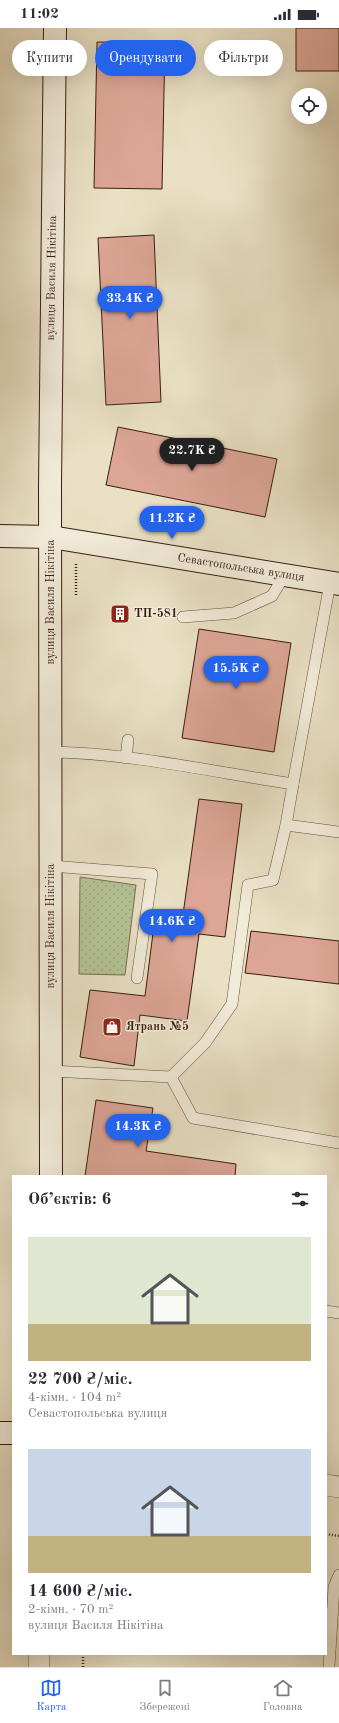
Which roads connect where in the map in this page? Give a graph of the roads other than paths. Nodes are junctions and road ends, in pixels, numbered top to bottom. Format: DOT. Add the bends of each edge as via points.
graph roads {
  1 [pos="55,28"];
  2 [pos="0,536"];
  3 [pos="51,537"];
  4 [pos="284,576"];
  5 [pos="335,584"];
  6 [pos="183,617"];
  7 [pos="128,740"];
  8 [pos="50,752"];
  9 [pos="126,758"];
  10 [pos="293,784"];
  11 [pos="286,825"];
  12 [pos="339,832"];
  13 [pos="51,866"];
  14 [pos="137,978"];
  15 [pos="51,1071"];
  16 [pos="171,1077"];
  17 [pos="339,1143"];
  18 [pos="51,1175"];
  19 [pos="327,1311"];
  20 [pos="339,1313"];
  21 [pos="0,1433"];
  22 [pos="12,1433"];
  23 [pos="327,1485"];
  24 [pos="339,1487"];
  25 [pos="339,1575"];
  26 [pos="39,1655"];
  27 [pos="39,1667"];
  28 [pos="329,1667"];
  1 -- 3 [label="street, вулиця Василя Нікітіна"];
  2 -- 3 [label="street, Севастопольська вулиця"];
  3 -- 4 [label="street, Севастопольська вулиця"];
  3 -- 8 [label="street, вулиця Василя Нікітіна"];
  4 -- 5 [label="street, Севастопольська вулиця"];
  4 -- 6 [label="lane" via="272,596 234,613"];
  5 -- 10 [label="lane"];
  7 -- 9 [label="lane"];
  8 -- 9 [label="lane"];
  8 -- 13 [label="street, вулиця Василя Нікітіна"];
  9 -- 10 [label="lane"];
  10 -- 11 [label="lane"];
  11 -- 12 [label="lane"];
  11 -- 16 [label="lane" via="273,880 248,885 232,1004 205,1044"];
  13 -- 14 [label="lane" via="152,874"];
  13 -- 15 [label="street, вулиця Василя Нікітіна"];
  15 -- 16 [label="lane"];
  15 -- 18 [label="street, вулиця Василя Нікітіна"];
  16 -- 17 [label="lane" via="193,1118"];
  19 -- 20 [label="lane"];
  21 -- 22 [label="street"];
  23 -- 24 [label="street"];
  25 -- 28 [label="lane" via="334,1587"];
  26 -- 27 [label="street"];
}
